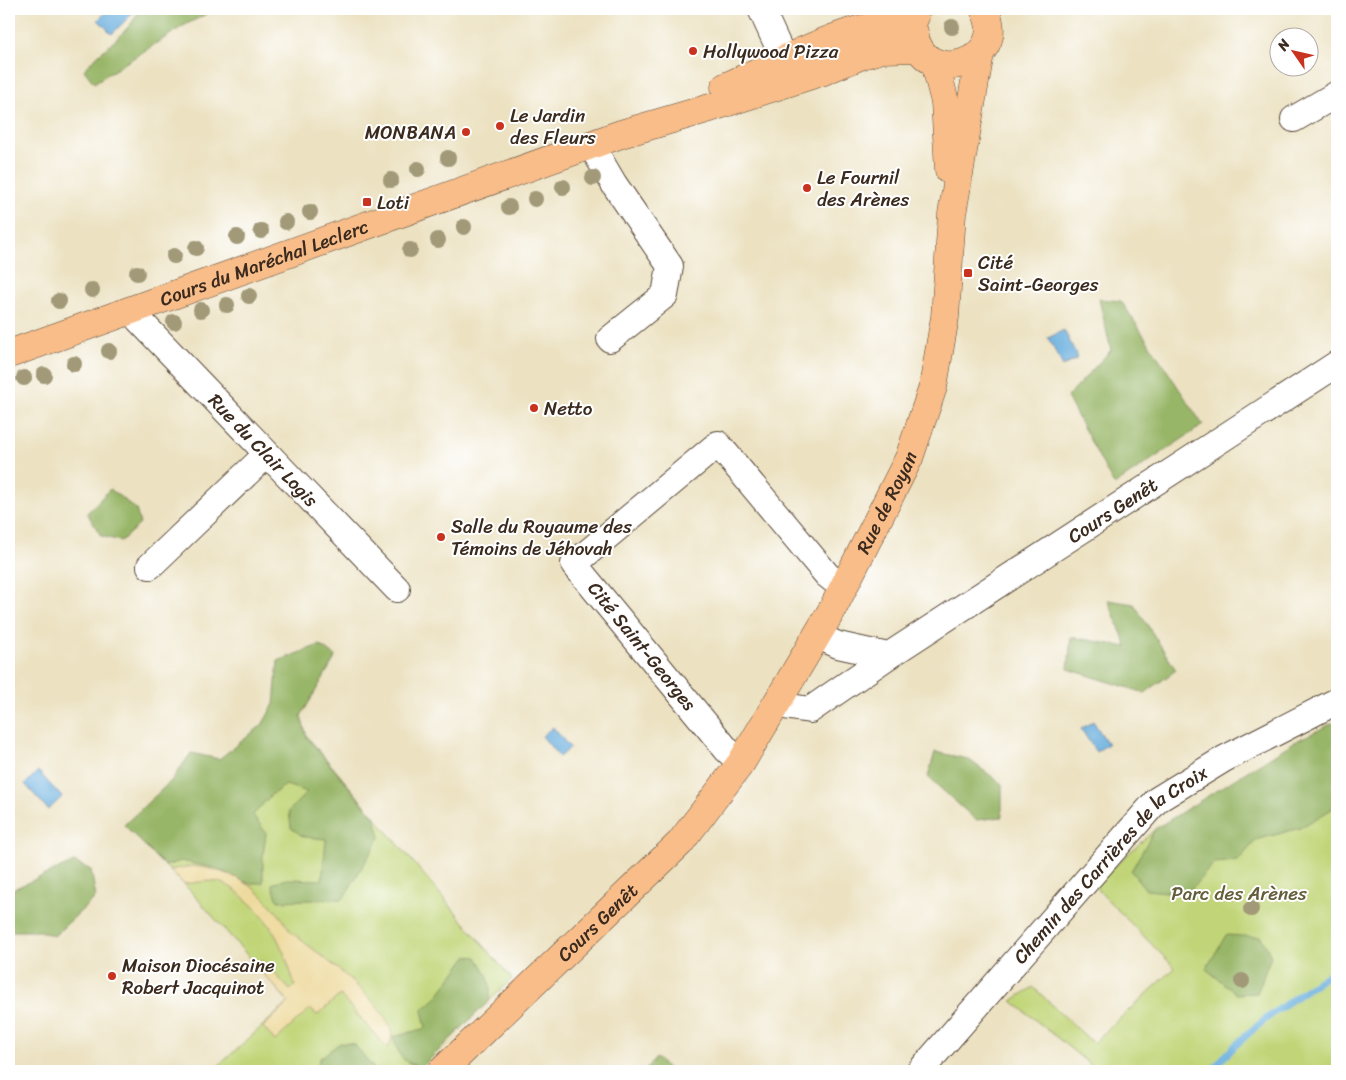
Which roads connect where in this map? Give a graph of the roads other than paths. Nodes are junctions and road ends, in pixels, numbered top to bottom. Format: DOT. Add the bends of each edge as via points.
graph roads {
  1 [pos="761,9"];
  2 [pos="1010,9"];
  3 [pos="917,13"];
  4 [pos="987,18"];
  5 [pos="980,53"];
  6 [pos="927,55"];
  7 [pos="789,70"];
  8 [pos="1337,94"];
  9 [pos="1294,119"];
  10 [pos="591,144"];
  11 [pos="952,214"];
  12 [pos="134,309"];
  13 [pos="610,338"];
  14 [pos="9,354"];
  15 [pos="1337,364"];
  16 [pos="267,454"];
  17 [pos="150,566"];
  18 [pos="843,588"];
  19 [pos="397,589"];
  20 [pos="818,636"];
  21 [pos="888,656"];
  22 [pos="1337,701"];
  23 [pos="777,706"];
  24 [pos="741,764"];
  25 [pos="442,1071"];
  26 [pos="920,1071"];
  1 -- 7 [label="street"];
  2 -- 4 [label="main road"];
  3 -- 6 [label="main road, Rue de Royan" via="913,28"];
  3 -- 7 [label="main road" via="897,23 850,32"];
  4 -- 5 [label="main road, Rue de Royan" via="985,45"];
  5 -- 6 [label="main road, Cours du Maréchal Leclerc" via="959,66 947,66"];
  5 -- 11 [label="main road, Rue de Royan"];
  6 -- 7 [label="main road, Cours du Maréchal Leclerc" via="882,49"];
  6 -- 11 [label="main road, Rue de Royan" via="945,102"];
  7 -- 10 [label="main road, Cours du Maréchal Leclerc" via="710,108"];
  8 -- 9 [label="street"];
  10 -- 12 [label="main road, Cours du Maréchal Leclerc"];
  10 -- 13 [label="street" via="670,266 665,295"];
  11 -- 18 [label="main road, Rue de Royan" via="945,317 933,387 909,458"];
  12 -- 14 [label="main road, Cours du Maréchal Leclerc"];
  12 -- 16 [label="street, Rue du Clair Logis" via="139,320"];
  15 -- 21 [label="street, Cours Genêt"];
  16 -- 17 [label="street"];
  16 -- 19 [label="street, Rue du Clair Logis"];
  18 -- 20 [label="main road, Rue de Royan"];
  18 -- 24 [label="street, Cité Saint-Georges" via="827,575 718,444 574,564"];
  20 -- 21 [label="street" via="838,645"];
  20 -- 23 [label="main road, Rue de Royan"];
  21 -- 23 [label="street, Cours Genêt" via="810,710"];
  22 -- 26 [label="street, Chemin des Carrières de la Croix" via="1224,759 1157,800"];
  23 -- 24 [label="main road, Rue de Royan"];
  24 -- 25 [label="main road, Cours Genêt" via="680,842"];
}
